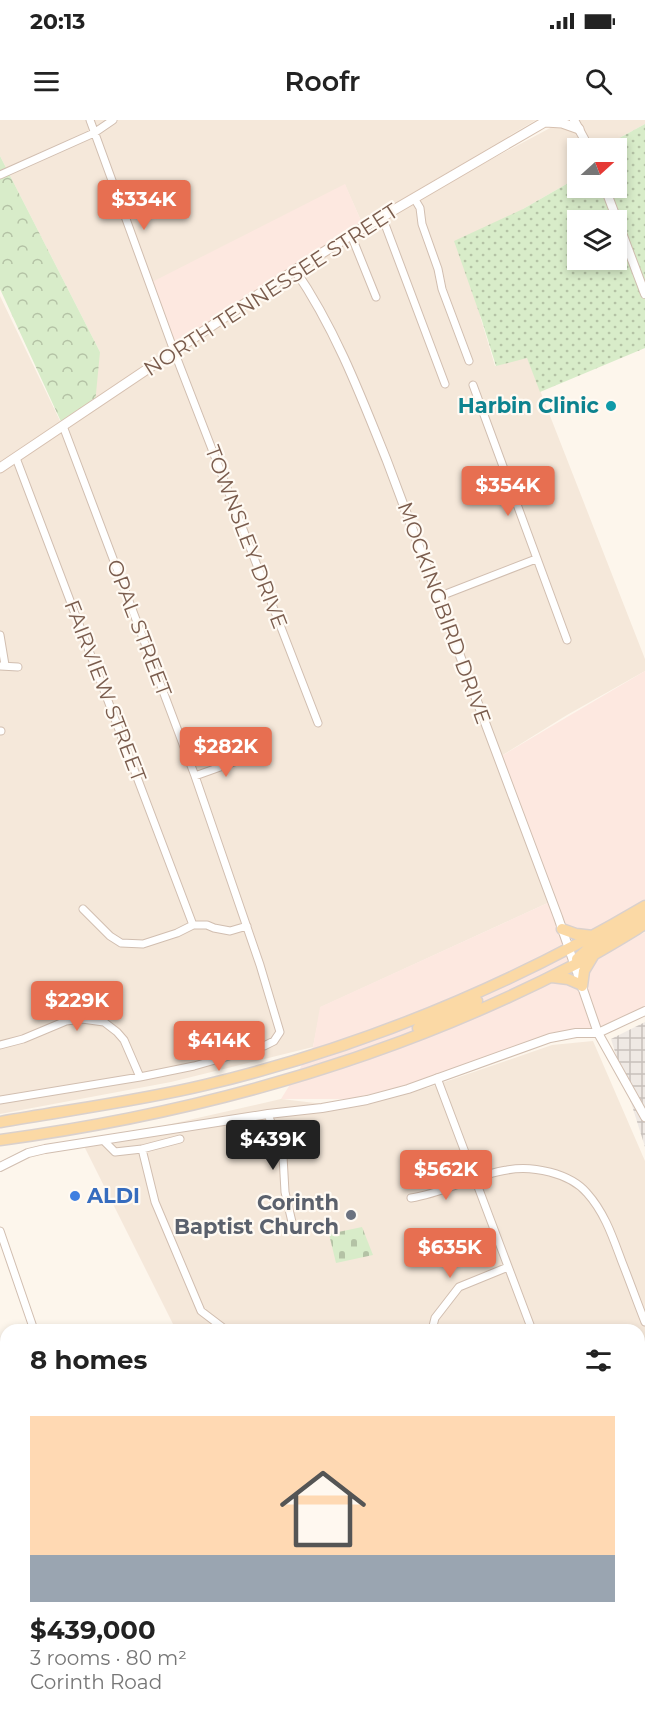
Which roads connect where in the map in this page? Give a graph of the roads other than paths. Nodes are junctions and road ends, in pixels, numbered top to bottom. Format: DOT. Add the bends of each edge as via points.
graph roads {
  1 [pos="90,120"];
  2 [pos="113,120"];
  3 [pos="574,120"];
  4 [pos="546,121"];
  5 [pos="580,127"];
  6 [pos="94,133"];
  7 [pos="0,175"];
  8 [pos="414,198"];
  9 [pos="609,198"];
  10 [pos="381,217"];
  11 [pos="351,235"];
  12 [pos="296,270"];
  13 [pos="645,294"];
  14 [pos="376,297"];
  15 [pos="174,351"];
  16 [pos="469,361"];
  17 [pos="445,384"];
  18 [pos="473,385"];
  19 [pos="63,426"];
  20 [pos="16,458"];
  21 [pos="0,468"];
  22 [pos="536,559"];
  23 [pos="438,597"];
  24 [pos="0,635"];
  25 [pos="567,640"];
  26 [pos="3,665"];
  27 [pos="18,667"];
  28 [pos="318,723"];
  29 [pos="248,757"];
  30 [pos="195,776"];
  31 [pos="645,906"];
  32 [pos="83,909"];
  33 [pos="645,916"];
  34 [pos="645,924"];
  35 [pos="193,925"];
  36 [pos="246,926"];
  37 [pos="562,929"];
  38 [pos="593,936"];
  39 [pos="569,949"];
  40 [pos="594,954"];
  41 [pos="575,965"];
  42 [pos="549,977"];
  43 [pos="582,986"];
  44 [pos="645,1011"];
  45 [pos="598,1033"];
  46 [pos="0,1045"];
  47 [pos="390,1046"];
  48 [pos="140,1077"];
  49 [pos="437,1078"];
  50 [pos="0,1100"];
  51 [pos="268,1114"];
  52 [pos="645,1117"];
  53 [pos="0,1122"];
  54 [pos="180,1139"];
  55 [pos="0,1140"];
  56 [pos="104,1141"];
  57 [pos="142,1149"];
  58 [pos="0,1167"];
  59 [pos="475,1178"];
  60 [pos="411,1198"];
  61 [pos="292,1222"];
  62 [pos="0,1232"];
  63 [pos="508,1267"];
  64 [pos="645,1322"];
  65 [pos="32,1324"];
  66 [pos="218,1324"];
  67 [pos="434,1324"];
  68 [pos="530,1324"];
  1 -- 6 [label="street, TOWNSLEY DRIVE"];
  2 -- 6 [label="street"];
  3 -- 5 [label="street"];
  4 -- 5 [label="main road"];
  4 -- 8 [label="main road, NORTH TENNESSEE STREET"];
  6 -- 7 [label="street"];
  6 -- 15 [label="street, TOWNSLEY DRIVE"];
  8 -- 10 [label="main road, NORTH TENNESSEE STREET"];
  8 -- 16 [label="street"];
  9 -- 13 [label="street"];
  10 -- 11 [label="main road, NORTH TENNESSEE STREET"];
  10 -- 17 [label="street"];
  11 -- 12 [label="main road, NORTH TENNESSEE STREET"];
  11 -- 14 [label="street"];
  12 -- 15 [label="main road, NORTH TENNESSEE STREET"];
  12 -- 23 [label="street, MOCKINGBIRD DRIVE" via="359,391"];
  15 -- 19 [label="main road, NORTH TENNESSEE STREET"];
  15 -- 28 [label="street, TOWNSLEY DRIVE"];
  18 -- 22 [label="street"];
  19 -- 20 [label="main road, NORTH TENNESSEE STREET"];
  19 -- 30 [label="street, OPAL STREET"];
  20 -- 21 [label="main road, NORTH TENNESSEE STREET"];
  20 -- 35 [label="street, FAIRVIEW STREET"];
  22 -- 23 [label="street"];
  22 -- 25 [label="street"];
  23 -- 37 [label="street, MOCKINGBIRD DRIVE"];
  24 -- 26 [label="street"];
  26 -- 27 [label="street"];
  29 -- 30 [label="street"];
  30 -- 36 [label="street, OPAL STREET"];
  31 -- 38 [label="main road"];
  32 -- 35 [label="street" via="121,943 143,944"];
  33 -- 41 [label="main road" via="588,949"];
  34 -- 40 [label="main road"];
  35 -- 36 [label="street" via="230,931"];
  36 -- 48 [label="street, OPAL STREET" via="279,1035 259,1048"];
  37 -- 38 [label="main road"];
  37 -- 39 [label="street, MOCKINGBIRD DRIVE"];
  38 -- 39 [label="main road"];
  39 -- 41 [label="street, MOCKINGBIRD DRIVE"];
  39 -- 47 [label="main road" via="560,962 405,1034"];
  39 -- 53 [label="main road" via="426,1014 296,1061 162,1094"];
  40 -- 41 [label="main road"];
  40 -- 43 [label="main road"];
  41 -- 42 [label="main road"];
  41 -- 43 [label="street, MOCKINGBIRD DRIVE"];
  42 -- 43 [label="main road" via="568,979"];
  42 -- 47 [label="main road"];
  43 -- 45 [label="street, MOCKINGBIRD DRIVE"];
  44 -- 45 [label="street"];
  45 -- 49 [label="street" via="550,1038"];
  45 -- 52 [label="street, MOCKINGBIRD DRIVE"];
  46 -- 48 [label="street" via="66,1021 104,1022 124,1040"];
  47 -- 55 [label="main road" via="291,1079 204,1102"];
  48 -- 50 [label="street"];
  49 -- 51 [label="street" via="367,1100"];
  49 -- 59 [label="street"];
  51 -- 56 [label="street"];
  51 -- 61 [label="street" via="283,1156"];
  54 -- 57 [label="street"];
  56 -- 57 [label="street" via="115,1152"];
  56 -- 58 [label="street" via="28,1153"];
  57 -- 66 [label="street" via="155,1202 201,1311"];
  59 -- 60 [label="street"];
  59 -- 63 [label="street"];
  59 -- 64 [label="street" via="508,1169 540,1169 566,1178 586,1192 607,1222"];
  62 -- 65 [label="street"];
  63 -- 67 [label="street" via="459,1287"];
  63 -- 68 [label="street"];
}
